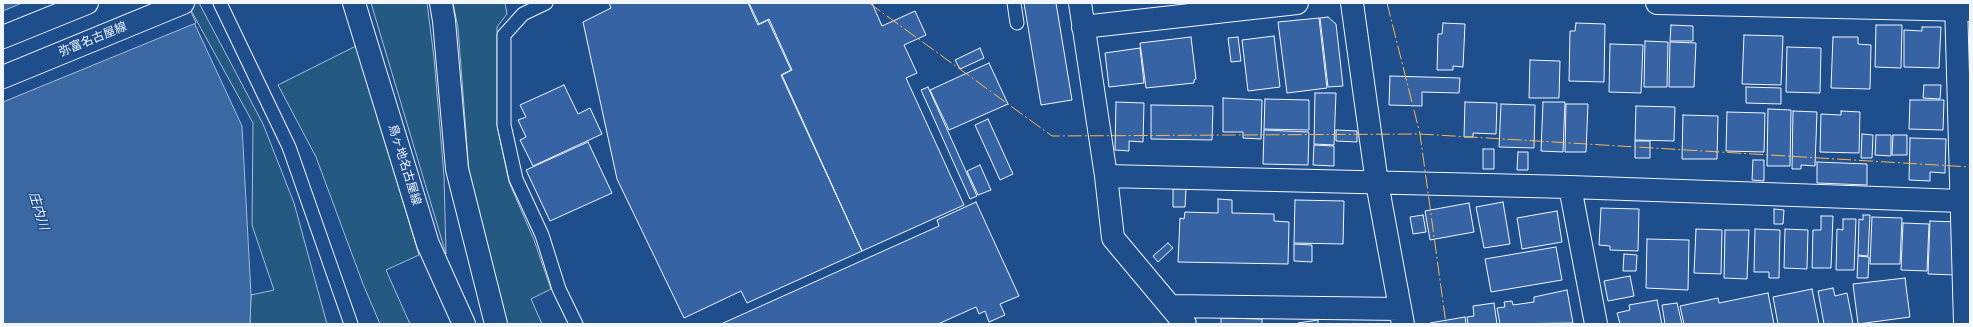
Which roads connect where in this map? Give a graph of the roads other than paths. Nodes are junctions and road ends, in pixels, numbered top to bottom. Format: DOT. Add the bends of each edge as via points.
graph roads {
  1 [pos="87,3"];
  2 [pos="183,3"];
  3 [pos="220,3"];
  4 [pos="354,3"];
  5 [pos="441,3"];
  6 [pos="546,3"];
  7 [pos="1014,3"];
  8 [pos="1080,3"];
  9 [pos="1297,3"];
  10 [pos="1352,3"];
  11 [pos="1657,3"];
  12 [pos="1961,7"];
  13 [pos="521,8"];
  14 [pos="1017,23"];
  15 [pos="1083,28"];
  16 [pos="3,37"];
  17 [pos="3,77"];
  18 [pos="1106,176"];
  19 [pos="1377,183"];
  20 [pos="1570,187"];
  21 [pos="1961,201"];
  22 [pos="1170,306"];
  23 [pos="1401,316"];
  24 [pos="351,324"];
  25 [pos="464,324"];
  26 [pos="496,324"];
  27 [pos="576,324"];
  28 [pos="1185,324"];
  29 [pos="1596,324"];
  30 [pos="1965,324"];
  1 -- 16 [label="street"];
  2 -- 17 [label="street, 弥富名古屋線"];
  3 -- 24 [label="lane" via="289,147"];
  4 -- 25 [label="street, 鳥ヶ地名古屋線" via="428,244"];
  5 -- 26 [label="street" via="457,169"];
  6 -- 13 [label="lane"];
  7 -- 14 [label="lane"];
  8 -- 15 [label="street"];
  9 -- 15 [label="street"];
  10 -- 19 [label="street"];
  11 -- 12 [label="street"];
  12 -- 21 [label="street"];
  13 -- 27 [label="lane" via="504,35 504,125 516,179 542,235 559,289"];
  15 -- 18 [label="street"];
  18 -- 19 [label="street"];
  18 -- 22 [label="street" via="1113,238"];
  19 -- 20 [label="street"];
  19 -- 23 [label="street"];
  20 -- 21 [label="street"];
  20 -- 29 [label="street"];
  21 -- 30 [label="street"];
  22 -- 23 [label="street"];
  22 -- 28 [label="street"];
}
